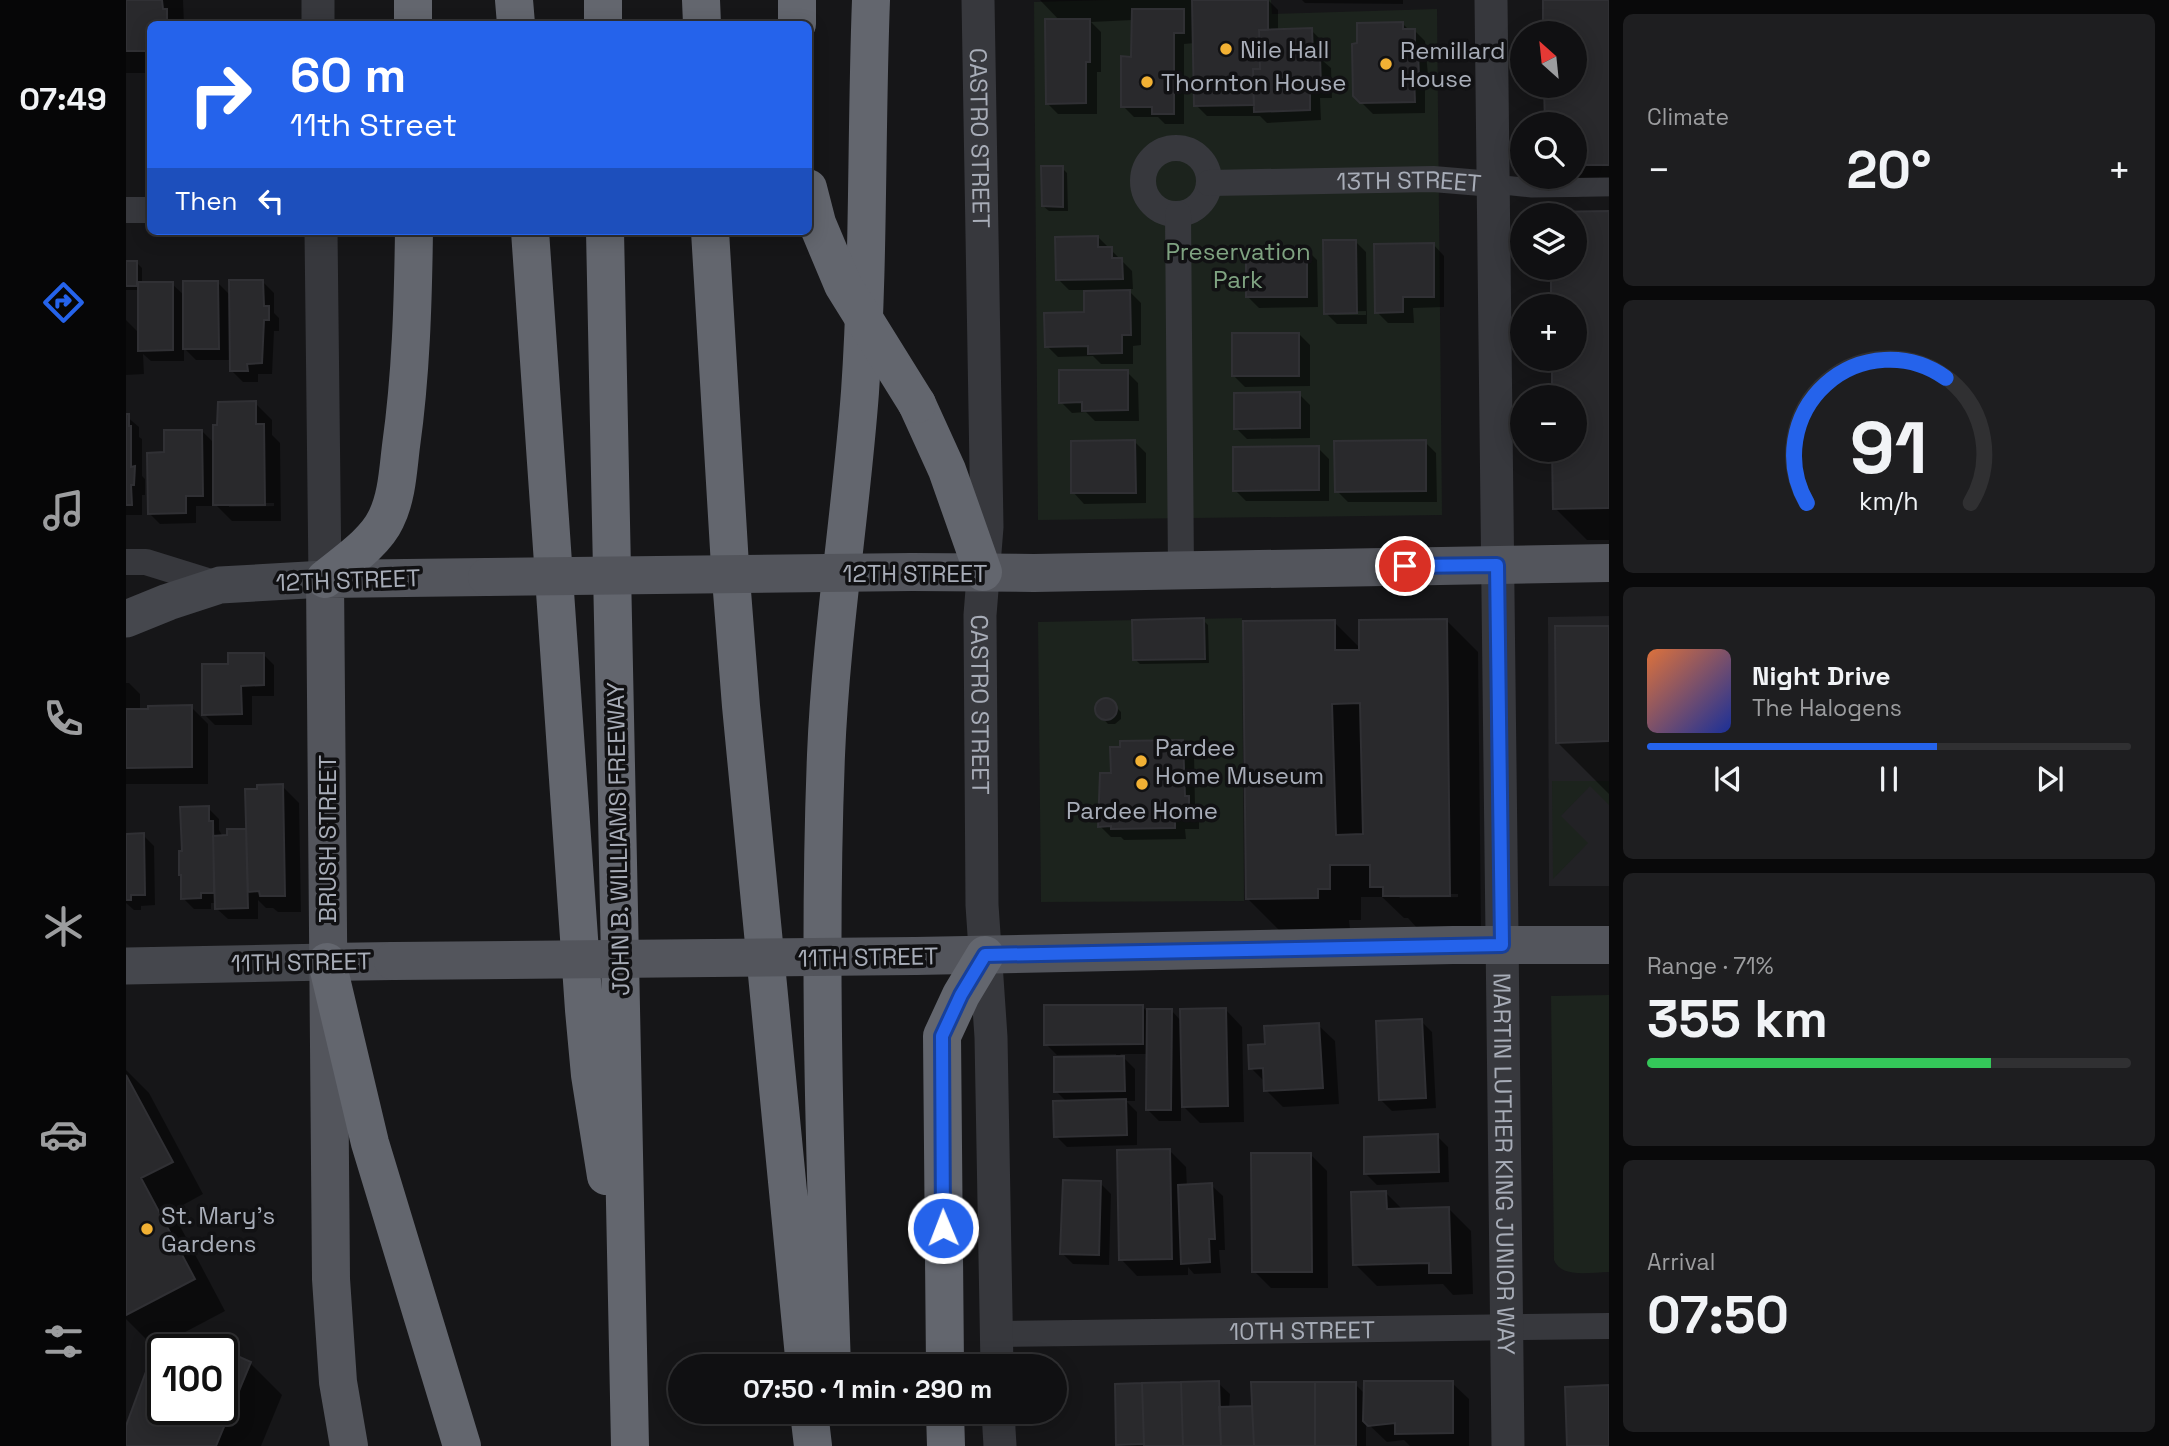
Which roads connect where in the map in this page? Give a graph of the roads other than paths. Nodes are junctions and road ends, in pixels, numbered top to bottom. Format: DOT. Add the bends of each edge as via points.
graph roads {
  1 [pos="318,0"];
  2 [pos="413,0"];
  3 [pos="514,0"];
  4 [pos="603,0"];
  5 [pos="701,0"];
  6 [pos="797,0"];
  7 [pos="871,0"];
  8 [pos="978,0"];
  9 [pos="1491,0"];
  10 [pos="318,21"];
  11 [pos="413,21"];
  12 [pos="516,21"];
  13 [pos="603,21"];
  14 [pos="702,21"];
  15 [pos="797,21"];
  16 [pos="1209,183"];
  17 [pos="1493,184"];
  18 [pos="1609,187"];
  19 [pos="812,204"];
  20 [pos="126,210"];
  21 [pos="147,210"];
  22 [pos="1178,215"];
  23 [pos="321,235"];
  24 [pos="414,235"];
  25 [pos="530,235"];
  26 [pos="605,235"];
  27 [pos="710,235"];
  28 [pos="126,562"];
  29 [pos="1609,564"];
  30 [pos="1497,565"];
  31 [pos="1181,571"];
  32 [pos="983,572"];
  33 [pos="325,579"];
  34 [pos="220,585"];
  35 [pos="126,620"];
  36 [pos="1502,945"];
  37 [pos="1609,945"];
  38 [pos="985,955"];
  39 [pos="327,962"];
  40 [pos="126,966"];
  41 [pos="627,1281"];
  42 [pos="1609,1326"];
  43 [pos="1507,1327"];
  44 [pos="997,1351"];
  45 [pos="804,1354"];
  46 [pos="832,1354"];
  47 [pos="945,1354"];
  48 [pos="810,1424"];
  49 [pos="833,1424"];
  50 [pos="945,1424"];
  51 [pos="999,1424"];
  52 [pos="349,1446"];
  53 [pos="462,1446"];
  54 [pos="630,1446"];
  55 [pos="813,1446"];
  56 [pos="832,1446"];
  57 [pos="946,1446"];
  58 [pos="1000,1446"];
  59 [pos="1508,1446"];
  1 -- 10 [label="street"];
  2 -- 11 [label="highway"];
  3 -- 12 [label="highway"];
  4 -- 13 [label="highway"];
  5 -- 14 [label="highway"];
  6 -- 15 [label="highway"];
  7 -- 46 [label="highway" via="863,343 826,778 824,1058"];
  8 -- 32 [label="street, CASTRO STREET" via="987,527"];
  9 -- 17 [label="street, MARTIN LUTHER KING JUNIOR WAY"];
  16 -- 17 [label="street, 13TH STREET" via="1433,180"];
  16 -- 22 [label="street" via="1199,205"];
  16 -- 22 [label="street" via="1202,161 1190,151 1167,149 1153,158 1144,171 1146,195 1162,212"];
  17 -- 18 [label="street, 13TH STREET"];
  17 -- 30 [label="street, MARTIN LUTHER KING JUNIOR WAY"];
  19 -- 32 [label="highway, bridge" via="842,285 917,404 947,470"];
  20 -- 21 [label="street"];
  22 -- 31 [label="street"];
  23 -- 33 [label="street, BRUSH STREET"];
  24 -- 33 [label="highway" via="405,417 391,507 364,547"];
  25 -- 41 [label="highway" via="588,1062"];
  26 -- 41 [label="highway, JOHN B. WILLIAMS FREEWAY"];
  27 -- 45 [label="highway" via="741,706"];
  28 -- 34 [label="street, 12TH STREET" via="146,562"];
  29 -- 30 [label="main road, 12TH STREET"];
  30 -- 31 [label="main road, 12TH STREET"];
  30 -- 36 [label="street, MARTIN LUTHER KING JUNIOR WAY"];
  31 -- 32 [label="main road, 12TH STREET"];
  32 -- 33 [label="main road, 12TH STREET, bridge"];
  32 -- 38 [label="street, CASTRO STREET"];
  33 -- 34 [label="main road, 12TH STREET"];
  33 -- 39 [label="main road, BRUSH STREET"];
  34 -- 35 [label="main road, 12TH STREET"];
  36 -- 37 [label="main road, 11TH STREET"];
  36 -- 38 [label="main road, 11TH STREET"];
  36 -- 43 [label="street, MARTIN LUTHER KING JUNIOR WAY"];
  38 -- 39 [label="main road, 11TH STREET, bridge"];
  38 -- 44 [label="street, CASTRO STREET" via="992,1037"];
  38 -- 47 [label="highway" via="942,1036"];
  39 -- 40 [label="main road, 11TH STREET"];
  39 -- 52 [label="main road, BRUSH STREET" via="332,1302"];
  39 -- 53 [label="highway" via="370,1143"];
  41 -- 54 [label="highway, JOHN B. WILLIAMS FREEWAY"];
  42 -- 43 [label="street, 10TH STREET"];
  43 -- 44 [label="street, 10TH STREET"];
  43 -- 59 [label="street, MARTIN LUTHER KING JUNIOR WAY"];
  48 -- 55 [label="highway"];
  49 -- 56 [label="highway"];
  50 -- 57 [label="highway"];
  51 -- 58 [label="street"];
}
